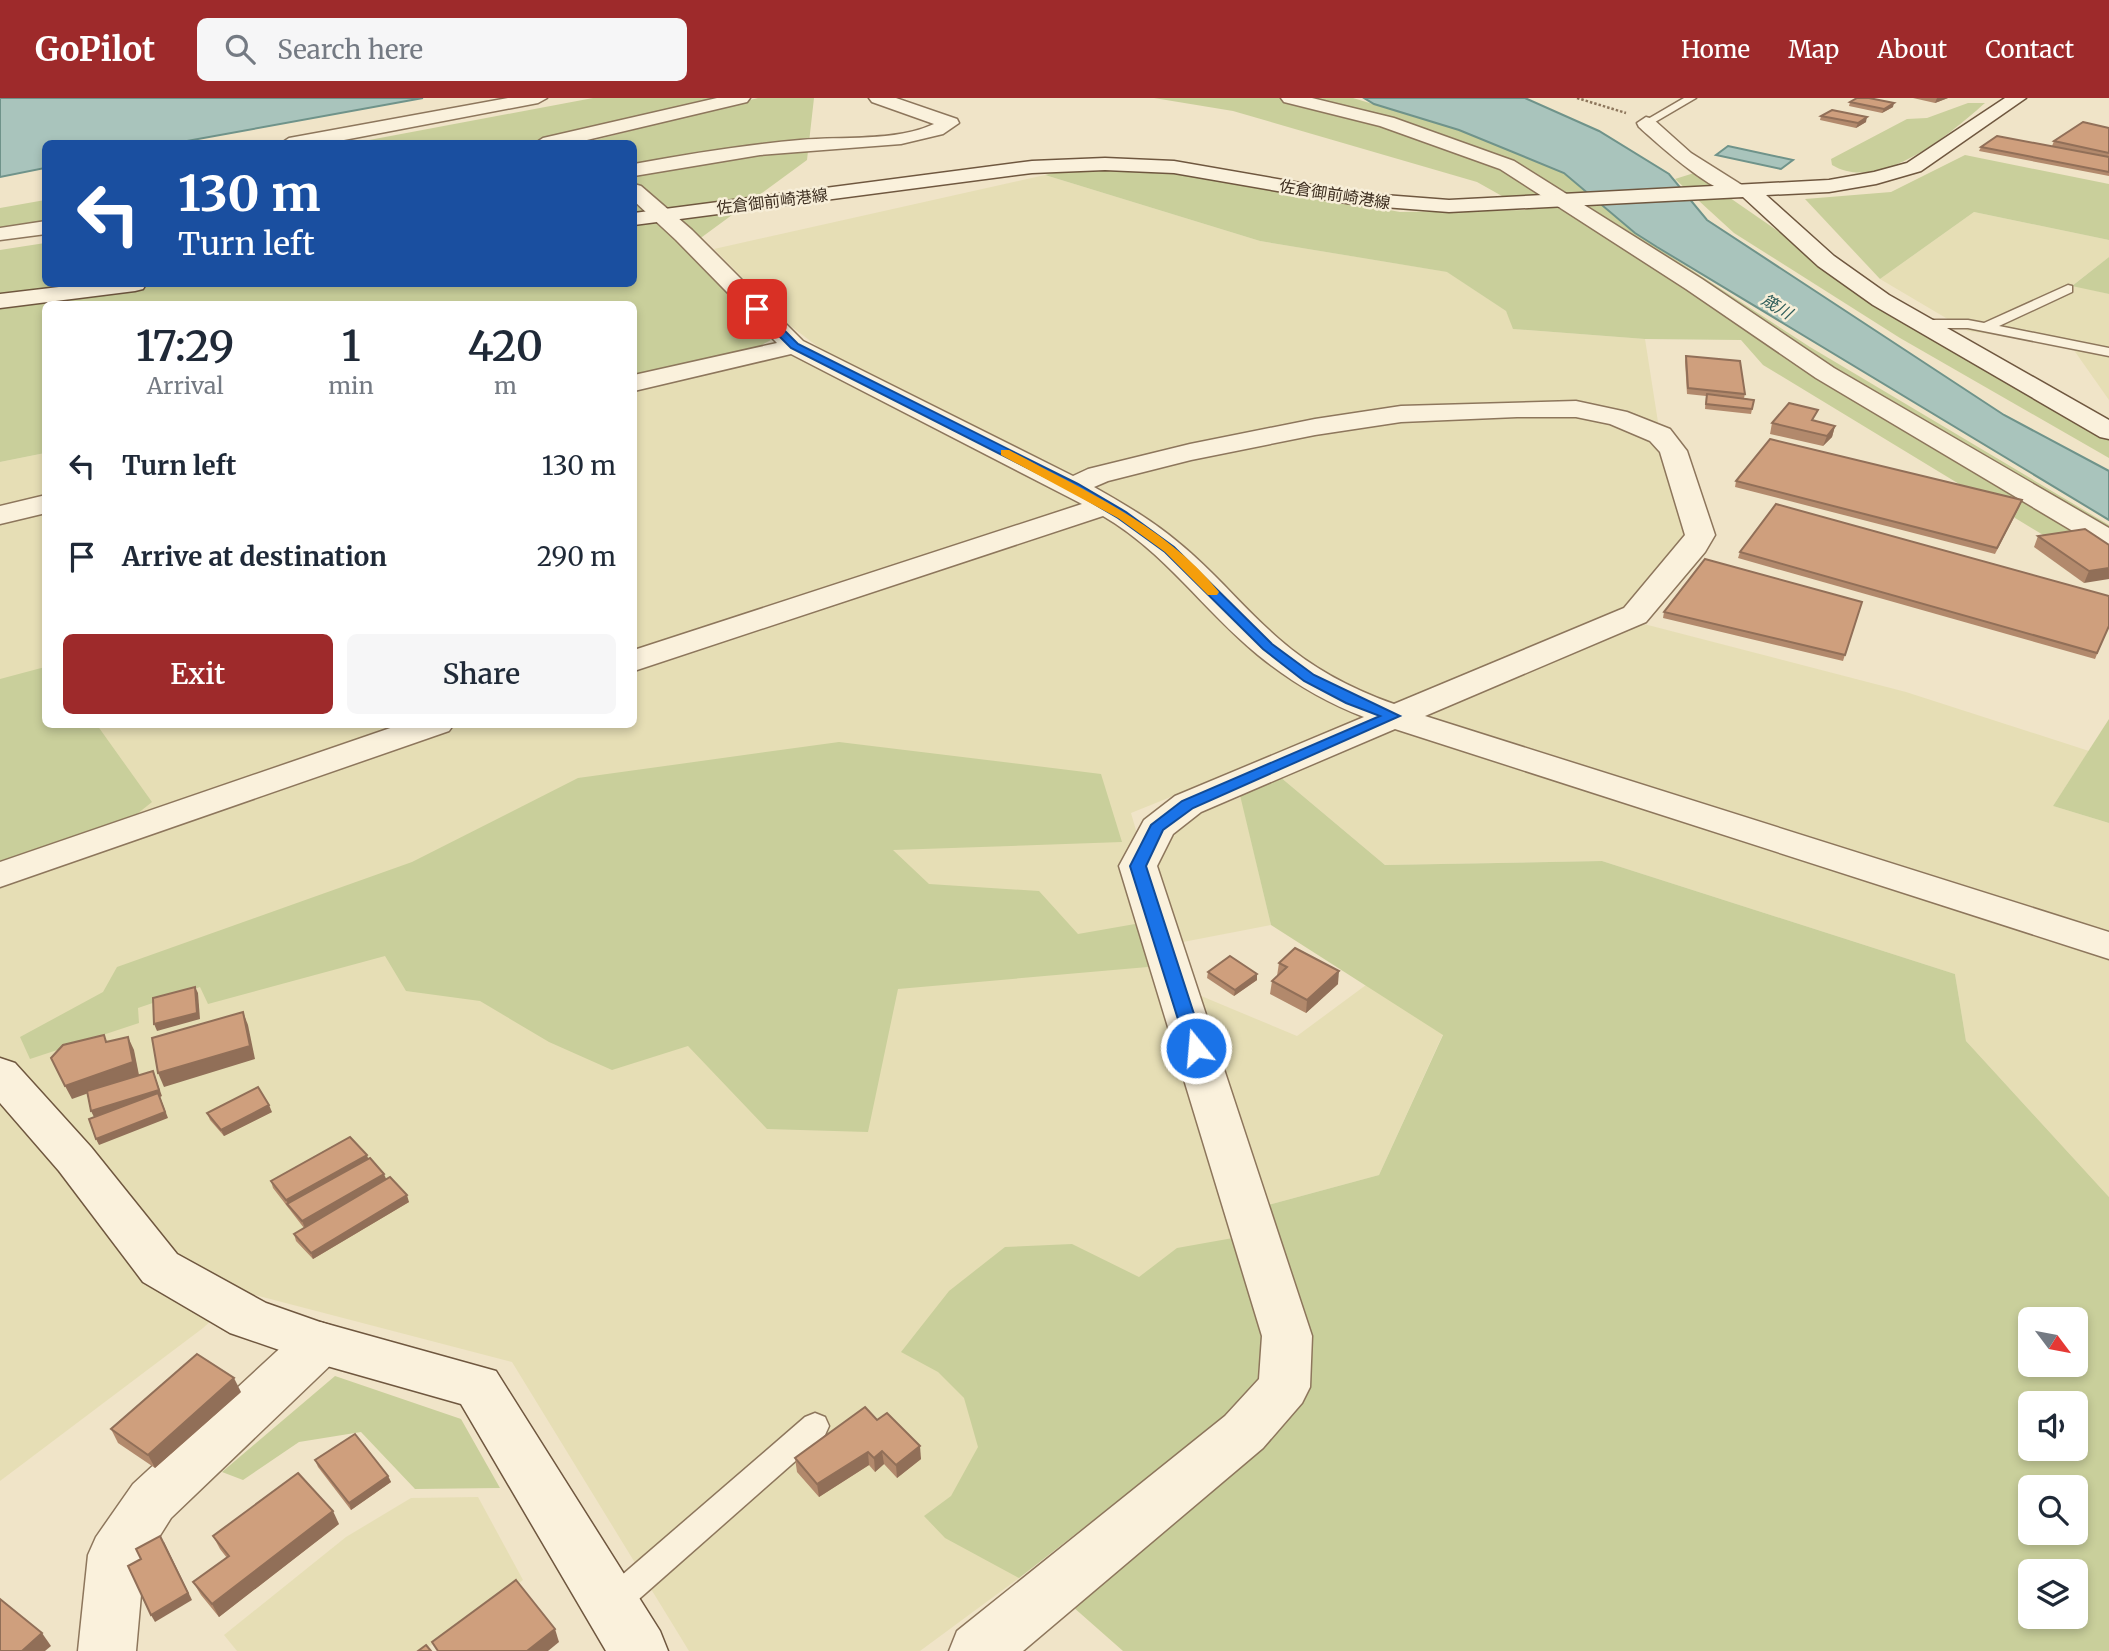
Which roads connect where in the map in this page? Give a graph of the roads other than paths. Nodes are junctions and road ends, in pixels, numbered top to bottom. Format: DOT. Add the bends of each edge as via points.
graph roads {
  1 [pos="538,98"];
  2 [pos="741,98"];
  3 [pos="878,98"];
  4 [pos="1290,98"];
  5 [pos="1671,98"];
  6 [pos="2017,98"];
  7 [pos="1689,99"];
  8 [pos="1646,122"];
  9 [pos="311,140"];
  10 [pos="560,140"];
  11 [pos="637,169"];
  12 [pos="1743,191"];
  13 [pos="637,193"];
  14 [pos="1565,202"];
  15 [pos="662,215"];
  16 [pos="637,219"];
  17 [pos="42,228"];
  18 [pos="0,234"];
  19 [pos="111,287"];
  20 [pos="2068,289"];
  21 [pos="0,301"];
  22 [pos="1920,324"];
  23 [pos="1986,327"];
  24 [pos="794,346"];
  25 [pos="2109,352"];
  26 [pos="637,382"];
  27 [pos="2109,431"];
  28 [pos="1073,487"];
  29 [pos="42,505"];
  30 [pos="1106,506"];
  31 [pos="0,515"];
  32 [pos="2109,540"];
  33 [pos="637,660"];
  34 [pos="1392,716"];
  35 [pos="425,728"];
  36 [pos="0,875"];
  37 [pos="2109,946"];
  38 [pos="0,1074"];
  39 [pos="320,1343"];
  40 [pos="815,1426"];
  41 [pos="611,1605"];
  42 [pos="107,1651"];
  43 [pos="639,1651"];
  44 [pos="978,1651"];
  1 -- 9 [label="street"];
  2 -- 10 [label="street"];
  3 -- 11 [label="street" via="950,123 941,130 888,139 740,152"];
  4 -- 14 [label="street" via="1387,121 1478,153"];
  5 -- 7 [label="lane"];
  6 -- 12 [label="street, 佐倉御前崎港線" via="1929,158 1897,173 1854,183"];
  7 -- 8 [label="lane"];
  8 -- 12 [label="street" via="1684,157"];
  12 -- 14 [label="street, 佐倉御前崎港線"];
  12 -- 22 [label="street" via="1826,261"];
  13 -- 15 [label="street"];
  14 -- 15 [label="street, 佐倉御前崎港線" via="1404,204 1174,166 1105,164 1032,167"];
  14 -- 32 [label="street" via="1825,373"];
  15 -- 16 [label="street, 佐倉御前崎港線"];
  15 -- 24 [label="street"];
  17 -- 18 [label="street"];
  19 -- 21 [label="street"];
  20 -- 23 [label="lane"];
  22 -- 23 [label="lane"];
  22 -- 27 [label="street"];
  23 -- 25 [label="lane"];
  24 -- 26 [label="street"];
  24 -- 28 [label="street"];
  28 -- 30 [label="street"];
  28 -- 34 [label="street" via="1098,475 1191,452 1401,414 1576,409 1618,418 1660,435 1673,452 1700,535 1634,615"];
  29 -- 31 [label="street"];
  30 -- 33 [label="street"];
  30 -- 34 [label="street" via="1169,549 1268,647 1309,678"];
  34 -- 37 [label="street"];
  34 -- 44 [label="street" via="1188,804 1157,828 1138,866 1287,1336 1284,1387 1244,1432"];
  35 -- 36 [label="street"];
  38 -- 39 [label="street" via="75,1159 160,1268 248,1318"];
  39 -- 41 [label="street" via="478,1387"];
  39 -- 42 [label="street" via="152,1501 116,1555"];
  40 -- 41 [label="lane"];
  41 -- 43 [label="street"];
}
